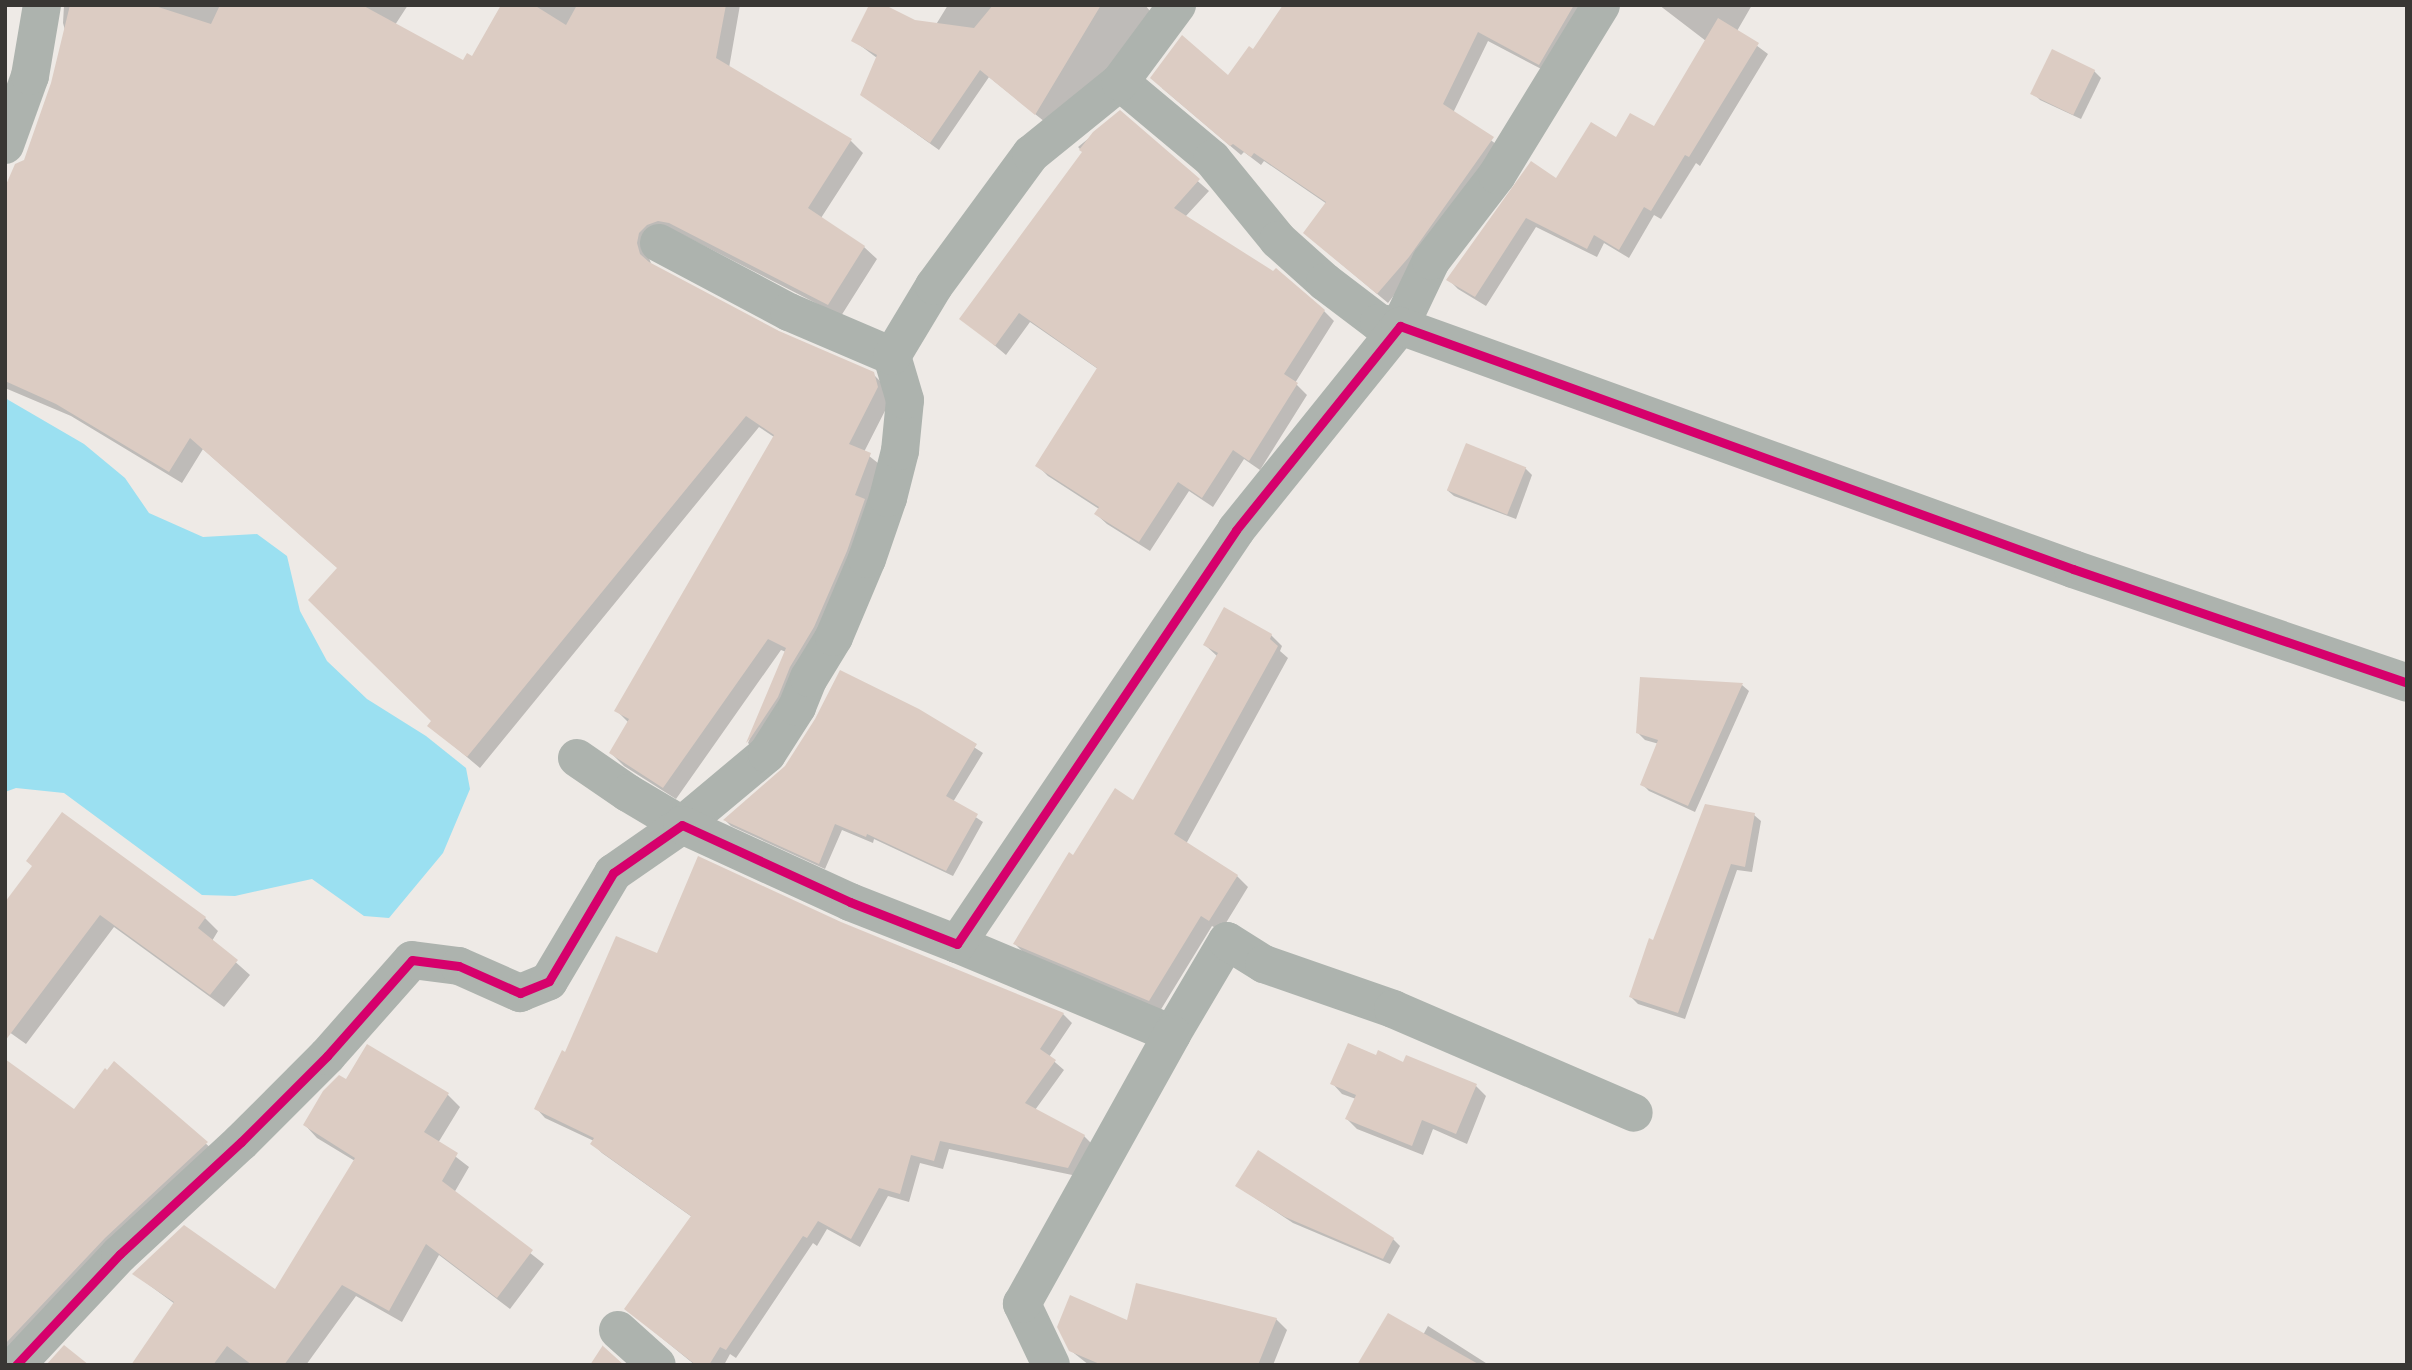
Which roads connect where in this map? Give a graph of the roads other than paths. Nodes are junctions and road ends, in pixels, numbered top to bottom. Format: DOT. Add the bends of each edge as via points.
graph roads {
  1 [pos="42,5"];
  2 [pos="1177,5"];
  3 [pos="1601,5"];
  4 [pos="1120,82"];
  5 [pos="5,145"];
  6 [pos="659,243"];
  7 [pos="1400,326"];
  8 [pos="892,356"];
  9 [pos="2407,683"];
  10 [pos="577,758"];
  11 [pos="682,825"];
  12 [pos="957,944"];
  13 [pos="1172,1034"];
  14 [pos="1634,1113"];
  15 [pos="618,1330"];
  16 [pos="16,1365"];
  17 [pos="657,1365"];
  18 [pos="1051,1365"];
  1 -- 5 [label="street" via="30,76"];
  2 -- 4 [label="street"];
  3 -- 7 [label="street" via="1497,175 1431,261"];
  4 -- 7 [label="street" via="1212,159 1278,240 1325,282 1379,323"];
  4 -- 8 [label="street" via="1031,154 934,286"];
  6 -- 8 [label="street" via="789,312"];
  7 -- 9 [label="street" via="2073,569"];
  7 -- 12 [label="street" via="1236,530"];
  8 -- 11 [label="street" via="905,400 900,451 867,559 834,637 767,754"];
  10 -- 11 [label="street"];
  11 -- 12 [label="street" via="850,902"];
  11 -- 16 [label="street" via="613,873 549,981 520,993 459,966 412,960 327,1056 120,1254"];
  12 -- 13 [label="street"];
  13 -- 14 [label="street" via="1227,941 1264,964 1393,1009"];
  13 -- 18 [label="street" via="1022,1304"];
  15 -- 17 [label="street"];
}
